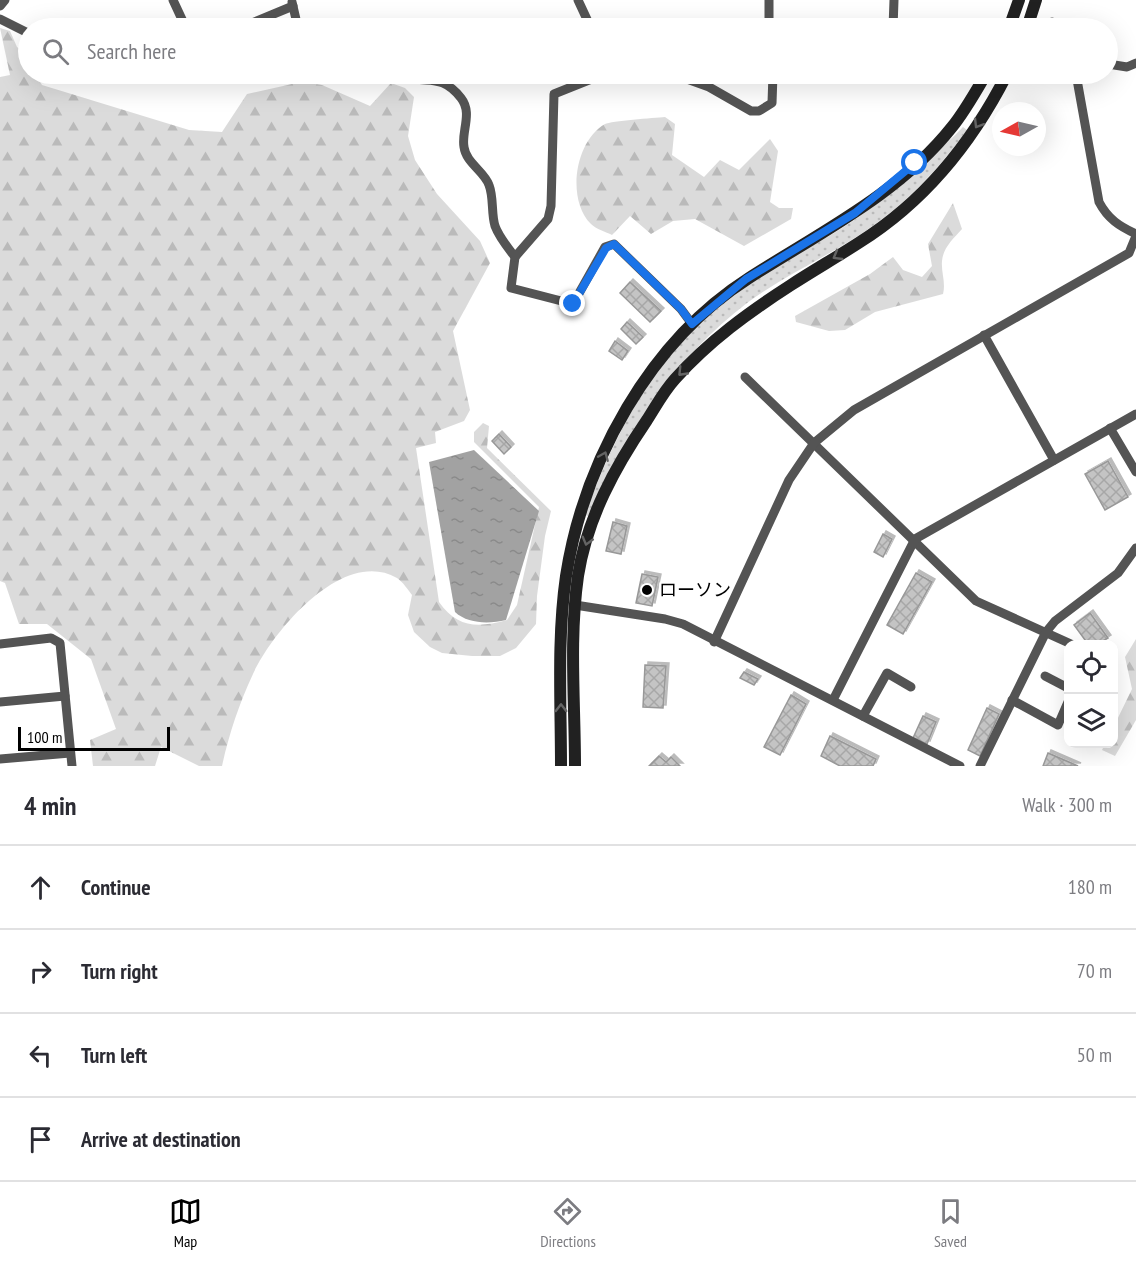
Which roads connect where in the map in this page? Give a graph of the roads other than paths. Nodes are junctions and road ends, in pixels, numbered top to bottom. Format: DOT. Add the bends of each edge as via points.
graph roads {
  1 [pos="5,0"];
  2 [pos="173,0"];
  3 [pos="578,0"];
  4 [pos="769,0"];
  5 [pos="894,0"];
  6 [pos="1019,0"];
  7 [pos="1036,0"];
  8 [pos="292,3"];
  9 [pos="0,6"];
  10 [pos="181,18"];
  11 [pos="261,18"];
  12 [pos="296,18"];
  13 [pos="586,18"];
  14 [pos="769,18"];
  15 [pos="893,18"];
  16 [pos="1013,18"];
  17 [pos="1030,18"];
  18 [pos="0,20"];
  19 [pos="18,28"];
  20 [pos="1136,63"];
  21 [pos="1118,66"];
  22 [pos="447,84"];
  23 [pos="579,84"];
  24 [pos="701,84"];
  25 [pos="773,84"];
  26 [pos="980,84"];
  27 [pos="1001,84"];
  28 [pos="1078,84"];
  29 [pos="1136,235"];
  30 [pos="515,257"];
  31 [pos="692,324"];
  32 [pos="984,335"];
  33 [pos="746,377"];
  34 [pos="1136,414"];
  35 [pos="1110,428"];
  36 [pos="814,444"];
  37 [pos="1054,460"];
  38 [pos="1136,472"];
  39 [pos="915,539"];
  40 [pos="1136,548"];
  41 [pos="575,605"];
  42 [pos="1046,632"];
  43 [pos="1064,641"];
  44 [pos="714,642"];
  45 [pos="0,644"];
  46 [pos="1045,676"];
  47 [pos="1064,686"];
  48 [pos="910,687"];
  49 [pos="65,696"];
  50 [pos="833,700"];
  51 [pos="1012,700"];
  52 [pos="0,702"];
  53 [pos="1064,711"];
  54 [pos="863,716"];
  55 [pos="70,753"];
  56 [pos="0,759"];
  57 [pos="72,766"];
  58 [pos="561,766"];
  59 [pos="575,766"];
  60 [pos="960,766"];
  61 [pos="980,766"];
  1 -- 9 [label="street"];
  2 -- 10 [label="street"];
  3 -- 13 [label="street"];
  4 -- 14 [label="street"];
  5 -- 15 [label="street"];
  6 -- 16 [label="street"];
  7 -- 17 [label="street"];
  8 -- 11 [label="street"];
  8 -- 12 [label="street"];
  18 -- 19 [label="street"];
  20 -- 21 [label="street"];
  22 -- 30 [label="street" via="463,100 467,123 464,147 490,186 495,226"];
  23 -- 30 [label="street" via="554,94 548,219"];
  24 -- 25 [label="street" via="751,111 759,111 772,103"];
  26 -- 31 [label="street" via="952,127 885,190 855,213 746,279"];
  27 -- 41 [label="street, one-way" via="970,138 938,177 900,213 862,242 758,306 726,330 673,381 623,455 599,503 586,540"];
  28 -- 29 [label="street" via="1100,202 1118,225"];
  29 -- 32 [label="street" via="1129,253"];
  30 -- 31 [label="street" via="511,288 573,304 606,248 614,244"];
  58 -- 31 [label="street, one-way" via="563,603 575,530 631,402 653,368"];
  32 -- 36 [label="street" via="854,410"];
  32 -- 37 [label="street"];
  33 -- 36 [label="street"];
  34 -- 35 [label="street"];
  35 -- 37 [label="street"];
  35 -- 38 [label="street"];
  36 -- 39 [label="street"];
  36 -- 44 [label="street" via="789,480"];
  37 -- 39 [label="street"];
  39 -- 42 [label="street" via="976,601"];
  39 -- 50 [label="street"];
  40 -- 42 [label="street" via="1118,573"];
  41 -- 44 [label="street" via="665,619 683,624"];
  41 -- 59 [label="street"];
  42 -- 43 [label="street"];
  42 -- 51 [label="street"];
  44 -- 50 [label="street"];
  45 -- 49 [label="street" via="51,638 60,643"];
  46 -- 47 [label="street"];
  48 -- 54 [label="street" via="887,673"];
  49 -- 52 [label="street"];
  49 -- 55 [label="street"];
  50 -- 54 [label="street"];
  51 -- 53 [label="street" via="1058,725"];
  51 -- 61 [label="street"];
  54 -- 60 [label="street"];
  55 -- 56 [label="street"];
  55 -- 57 [label="street"];
}
